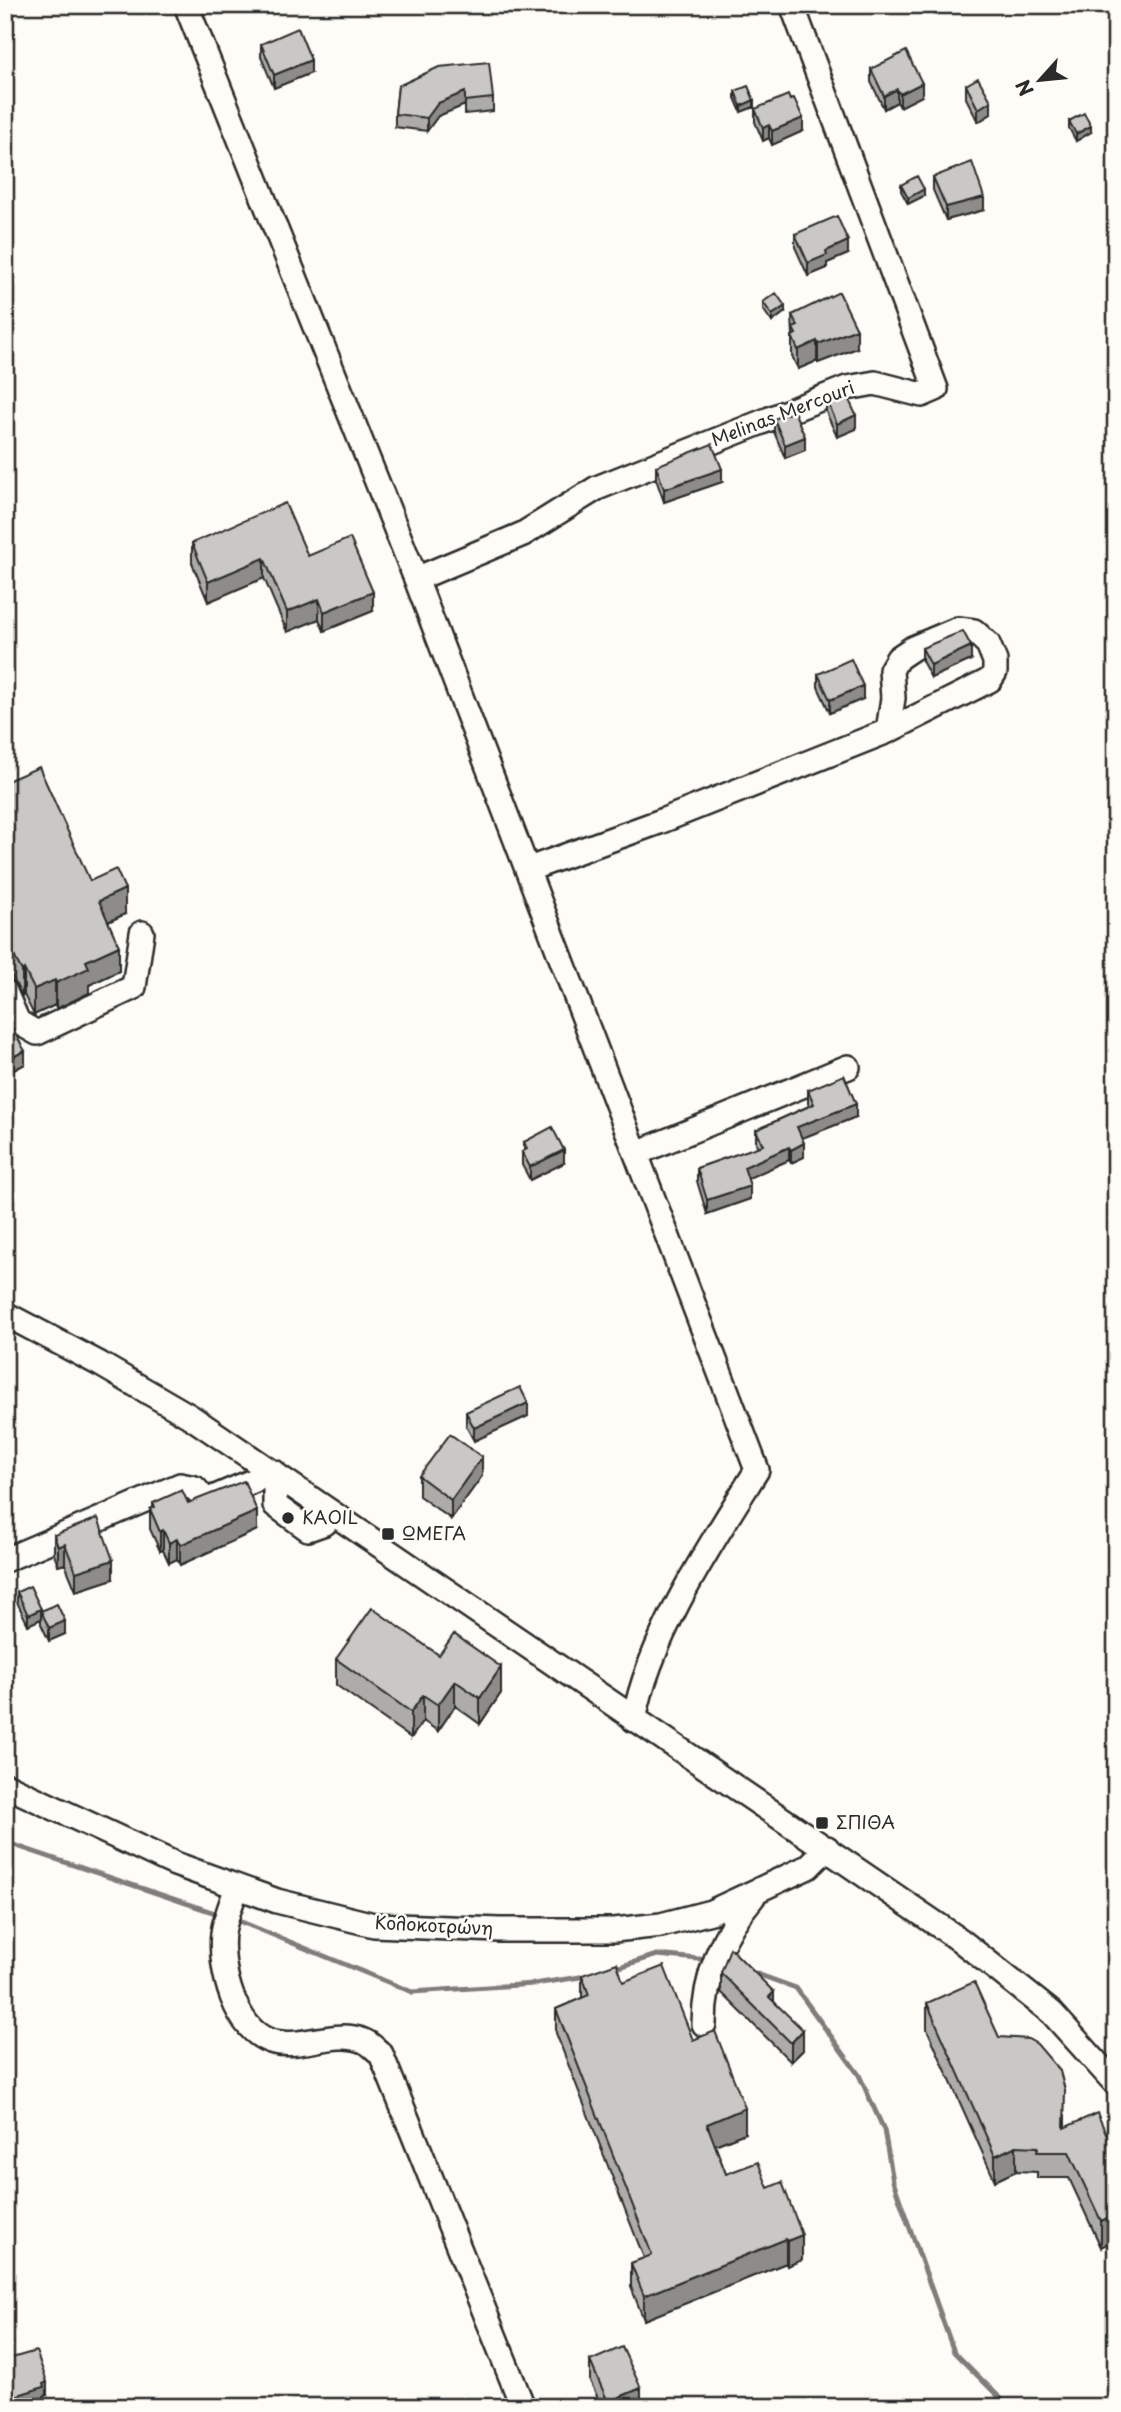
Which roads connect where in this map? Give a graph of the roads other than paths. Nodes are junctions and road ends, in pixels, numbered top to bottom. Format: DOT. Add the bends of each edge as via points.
graph roads {
  1 [pos="186,5"];
  2 [pos="792,5"];
  3 [pos="416,579"];
  4 [pos="888,731"];
  5 [pos="529,869"];
  6 [pos="142,933"];
  7 [pos="5,992"];
  8 [pos="848,1067"];
  9 [pos="637,1153"];
  10 [pos="5,1314"];
  11 [pos="274,1480"];
  12 [pos="325,1523"];
  13 [pos="5,1560"];
  14 [pos="634,1720"];
  15 [pos="5,1785"];
  16 [pos="827,1848"];
  17 [pos="237,1887"];
  18 [pos="760,1889"];
  19 [pos="704,2024"];
  20 [pos="1116,2084"];
  21 [pos="523,2407"];
  1 -- 3 [label="street"];
  2 -- 3 [label="street, Melinas Mercouri" via="936,389 922,395 875,383 847,388 597,488 523,534"];
  3 -- 5 [label="street"];
  4 -- 4 [label="street" via="990,680 995,661 982,638 958,629 898,658 891,670"];
  4 -- 5 [label="street"];
  5 -- 9 [label="street"];
  6 -- 7 [label="street" via="134,987 37,1033 18,1022"];
  8 -- 9 [label="street"];
  9 -- 14 [label="street" via="757,1470 652,1654"];
  10 -- 11 [label="street" via="145,1390"];
  11 -- 12 [label="street" via="275,1506 308,1529"];
  11 -- 13 [label="street" via="206,1500 195,1488 180,1485"];
  11 -- 14 [label="street"];
  14 -- 16 [label="street"];
  15 -- 17 [label="street, Κολοκοτρώνη" via="134,1848"];
  16 -- 18 [label="street, Κολοκοτρώνη" via="808,1867"];
  16 -- 20 [label="street" via="1024,1988 1072,2033"];
  17 -- 18 [label="street, Κολοκοτρώνη" via="374,1925 499,1930 661,1926 711,1912"];
  17 -- 21 [label="street" via="223,1934 236,2010 260,2037 273,2042 364,2040 381,2054"];
  18 -- 19 [label="street" via="732,1921 719,1950 704,2001"];
}
